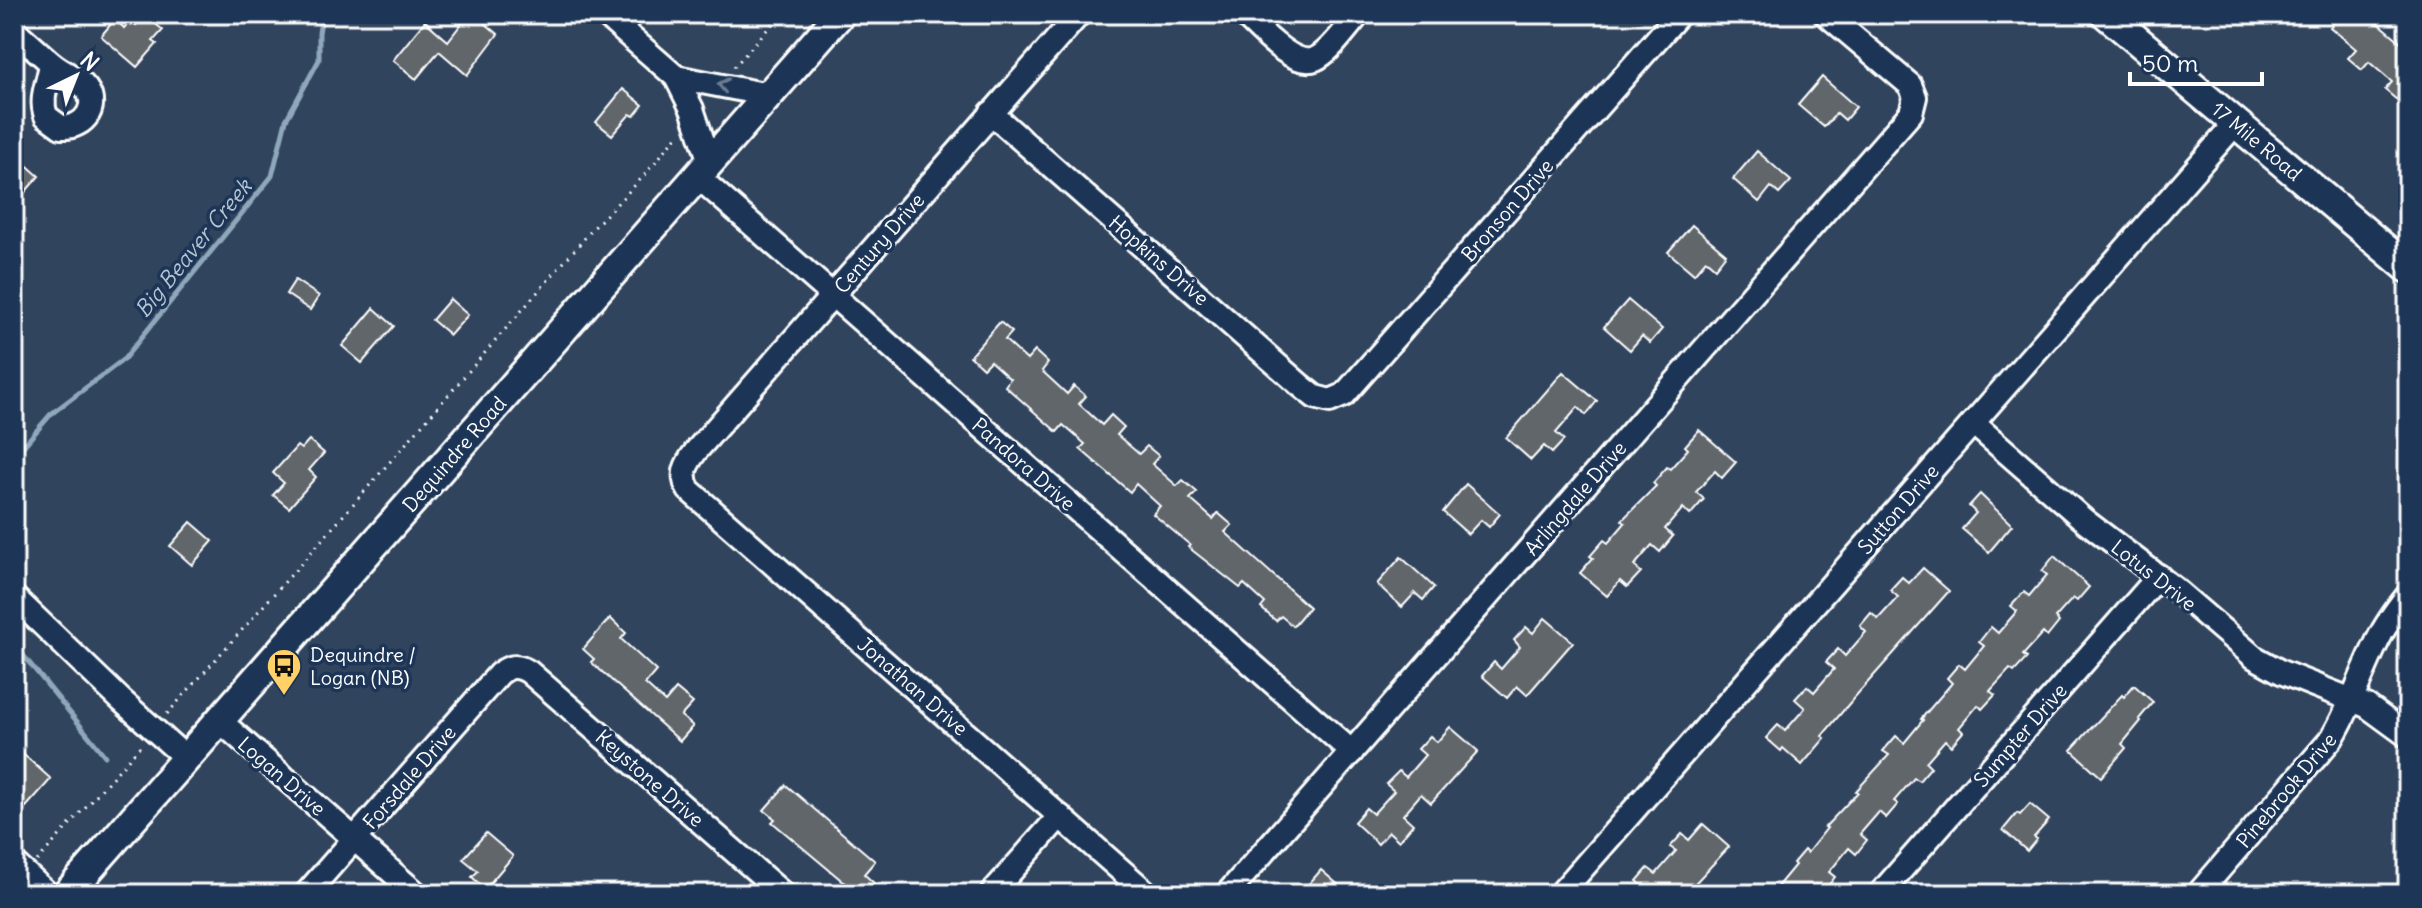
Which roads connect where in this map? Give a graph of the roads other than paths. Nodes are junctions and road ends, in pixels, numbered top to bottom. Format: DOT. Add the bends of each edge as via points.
graph roads {
  1 [pos="604,14"];
  2 [pos="840,14"];
  3 [pos="1079,14"];
  4 [pos="1243,14"];
  5 [pos="1359,14"];
  6 [pos="1679,14"];
  7 [pos="1826,14"];
  8 [pos="2106,14"];
  9 [pos="14,30"];
  10 [pos="51,63"];
  11 [pos="676,77"];
  12 [pos="769,95"];
  13 [pos="991,113"];
  14 [pos="2236,123"];
  15 [pos="703,169"];
  16 [pos="2408,268"];
  17 [pos="833,296"];
  18 [pos="1330,401"];
  19 [pos="1973,423"];
  20 [pos="683,475"];
  21 [pos="2159,576"];
  22 [pos="2408,595"];
  23 [pos="14,597"];
  24 [pos="515,667"];
  25 [pos="2352,699"];
  26 [pos="219,720"];
  27 [pos="2408,736"];
  28 [pos="1352,752"];
  29 [pos="186,758"];
  30 [pos="1060,816"];
  31 [pos="355,839"];
  32 [pos="25,863"];
  33 [pos="48,894"];
  34 [pos="67,894"];
  35 [pos="306,894"];
  36 [pos="417,894"];
  37 [pos="783,894"];
  38 [pos="991,894"];
  39 [pos="1148,894"];
  40 [pos="1227,894"];
  41 [pos="1560,894"];
  42 [pos="1880,894"];
  43 [pos="2198,894"];
  1 -- 11 [label="street"];
  2 -- 12 [label="main road, Dequindre Road"];
  3 -- 13 [label="street, Century Drive"];
  4 -- 5 [label="street" via="1293,57 1307,61 1323,55"];
  6 -- 18 [label="street, Bronson Drive" via="1344,395"];
  7 -- 28 [label="street, Arlingdale Drive" via="1910,85 1915,104 1906,120"];
  8 -- 14 [label="main road, 17 Mile Road"];
  9 -- 10 [label="street"];
  12 -- 11 [label="street, one-way"];
  11 -- 15 [label="street" via="692,109"];
  12 -- 15 [label="main road, Dequindre Road"];
  13 -- 17 [label="street, Century Drive"];
  13 -- 18 [label="street, Hopkins Drive" via="1300,385"];
  14 -- 16 [label="main road, 17 Mile Road"];
  14 -- 19 [label="street, Sutton Drive"];
  15 -- 17 [label="street, Pandora Drive"];
  15 -- 26 [label="main road, Dequindre Road"];
  17 -- 20 [label="street, Century Drive" via="696,451"];
  17 -- 28 [label="street, Pandora Drive"];
  19 -- 21 [label="street, Lotus Drive" via="2091,526"];
  19 -- 41 [label="street, Sutton Drive"];
  20 -- 30 [label="street, Jonathan Drive" via="689,490"];
  21 -- 25 [label="street, Lotus Drive" via="2254,657"];
  21 -- 42 [label="street, Sumpter Drive"];
  22 -- 25 [label="street, Pinebrook Drive" via="2377,640"];
  23 -- 29 [label="street"];
  24 -- 31 [label="street, Forsdale Drive" via="499,674"];
  24 -- 37 [label="street, Keystone Drive" via="529,672"];
  25 -- 27 [label="street, Lotus Drive"];
  25 -- 43 [label="street, Pinebrook Drive" via="2316,759"];
  26 -- 29 [label="main road, Dequindre Road"];
  26 -- 31 [label="street, Logan Drive"];
  28 -- 40 [label="street, Arlingdale Drive"];
  29 -- 34 [label="main road, Dequindre Road"];
  30 -- 38 [label="street"];
  30 -- 39 [label="street, Jonathan Drive"];
  31 -- 35 [label="street, Forsdale Drive"];
  31 -- 36 [label="street, Logan Drive"];
  32 -- 33 [label="street"];
}
